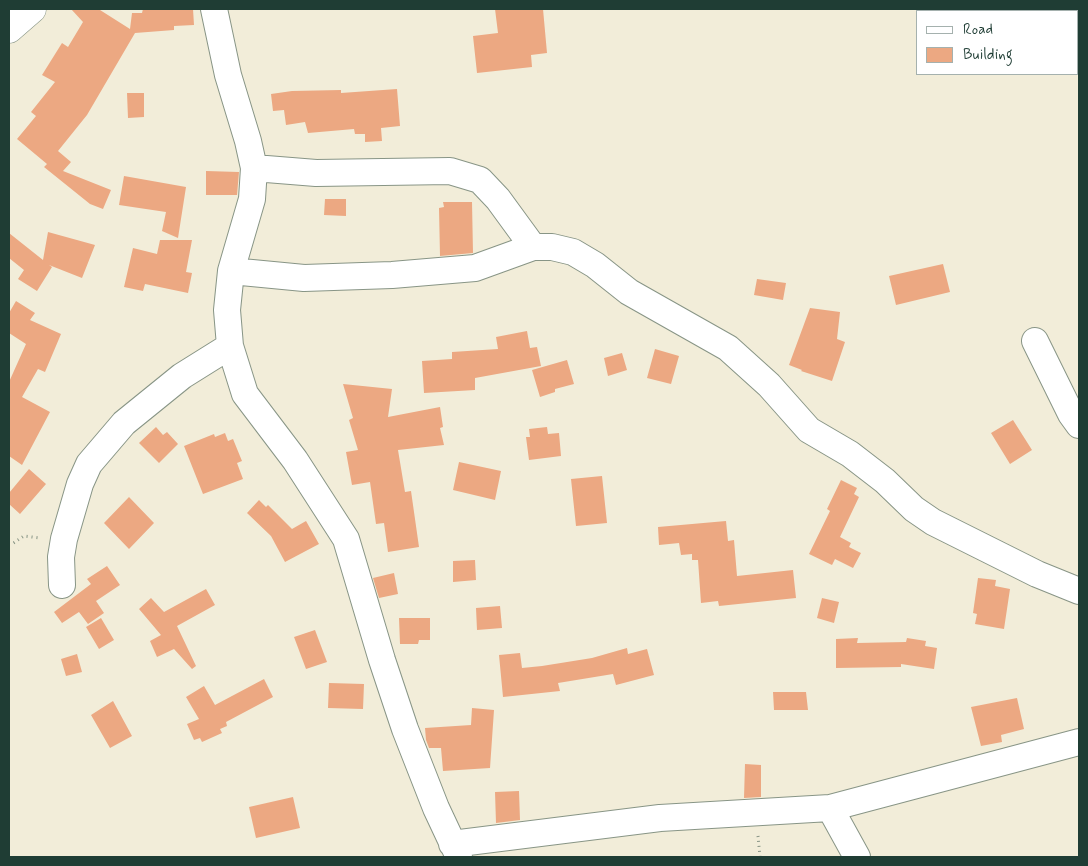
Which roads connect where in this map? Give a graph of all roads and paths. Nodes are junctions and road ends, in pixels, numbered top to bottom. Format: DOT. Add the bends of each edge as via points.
graph roads {
  1 [pos="214,9"];
  2 [pos="254,168"];
  3 [pos="533,247"];
  4 [pos="231,271"];
  5 [pos="1035,341"];
  6 [pos="230,346"];
  7 [pos="1079,425"];
  8 [pos="62,585"];
  9 [pos="1079,591"];
  10 [pos="1079,742"];
  11 [pos="830,808"];
  12 [pos="456,850"];
  13 [pos="857,857"];
  1 -- 2 [label="street" via="228,75"];
  2 -- 3 [label="street" via="316,173 450,171 480,180 498,198"];
  2 -- 4 [label="street" via="252,199"];
  3 -- 4 [label="street" via="475,268 456,270 304,278"];
  3 -- 9 [label="street" via="573,252 629,292 728,348 769,385 809,430 850,454 933,522 1037,574"];
  4 -- 6 [label="street" via="227,310"];
  5 -- 7 [label="street"];
  6 -- 8 [label="street" via="182,376 124,423 88,464 64,539"];
  6 -- 12 [label="street" via="245,394 295,460 346,539 405,729"];
  10 -- 11 [label="street"];
  11 -- 12 [label="street" via="660,818"];
  11 -- 13 [label="street"];
}
